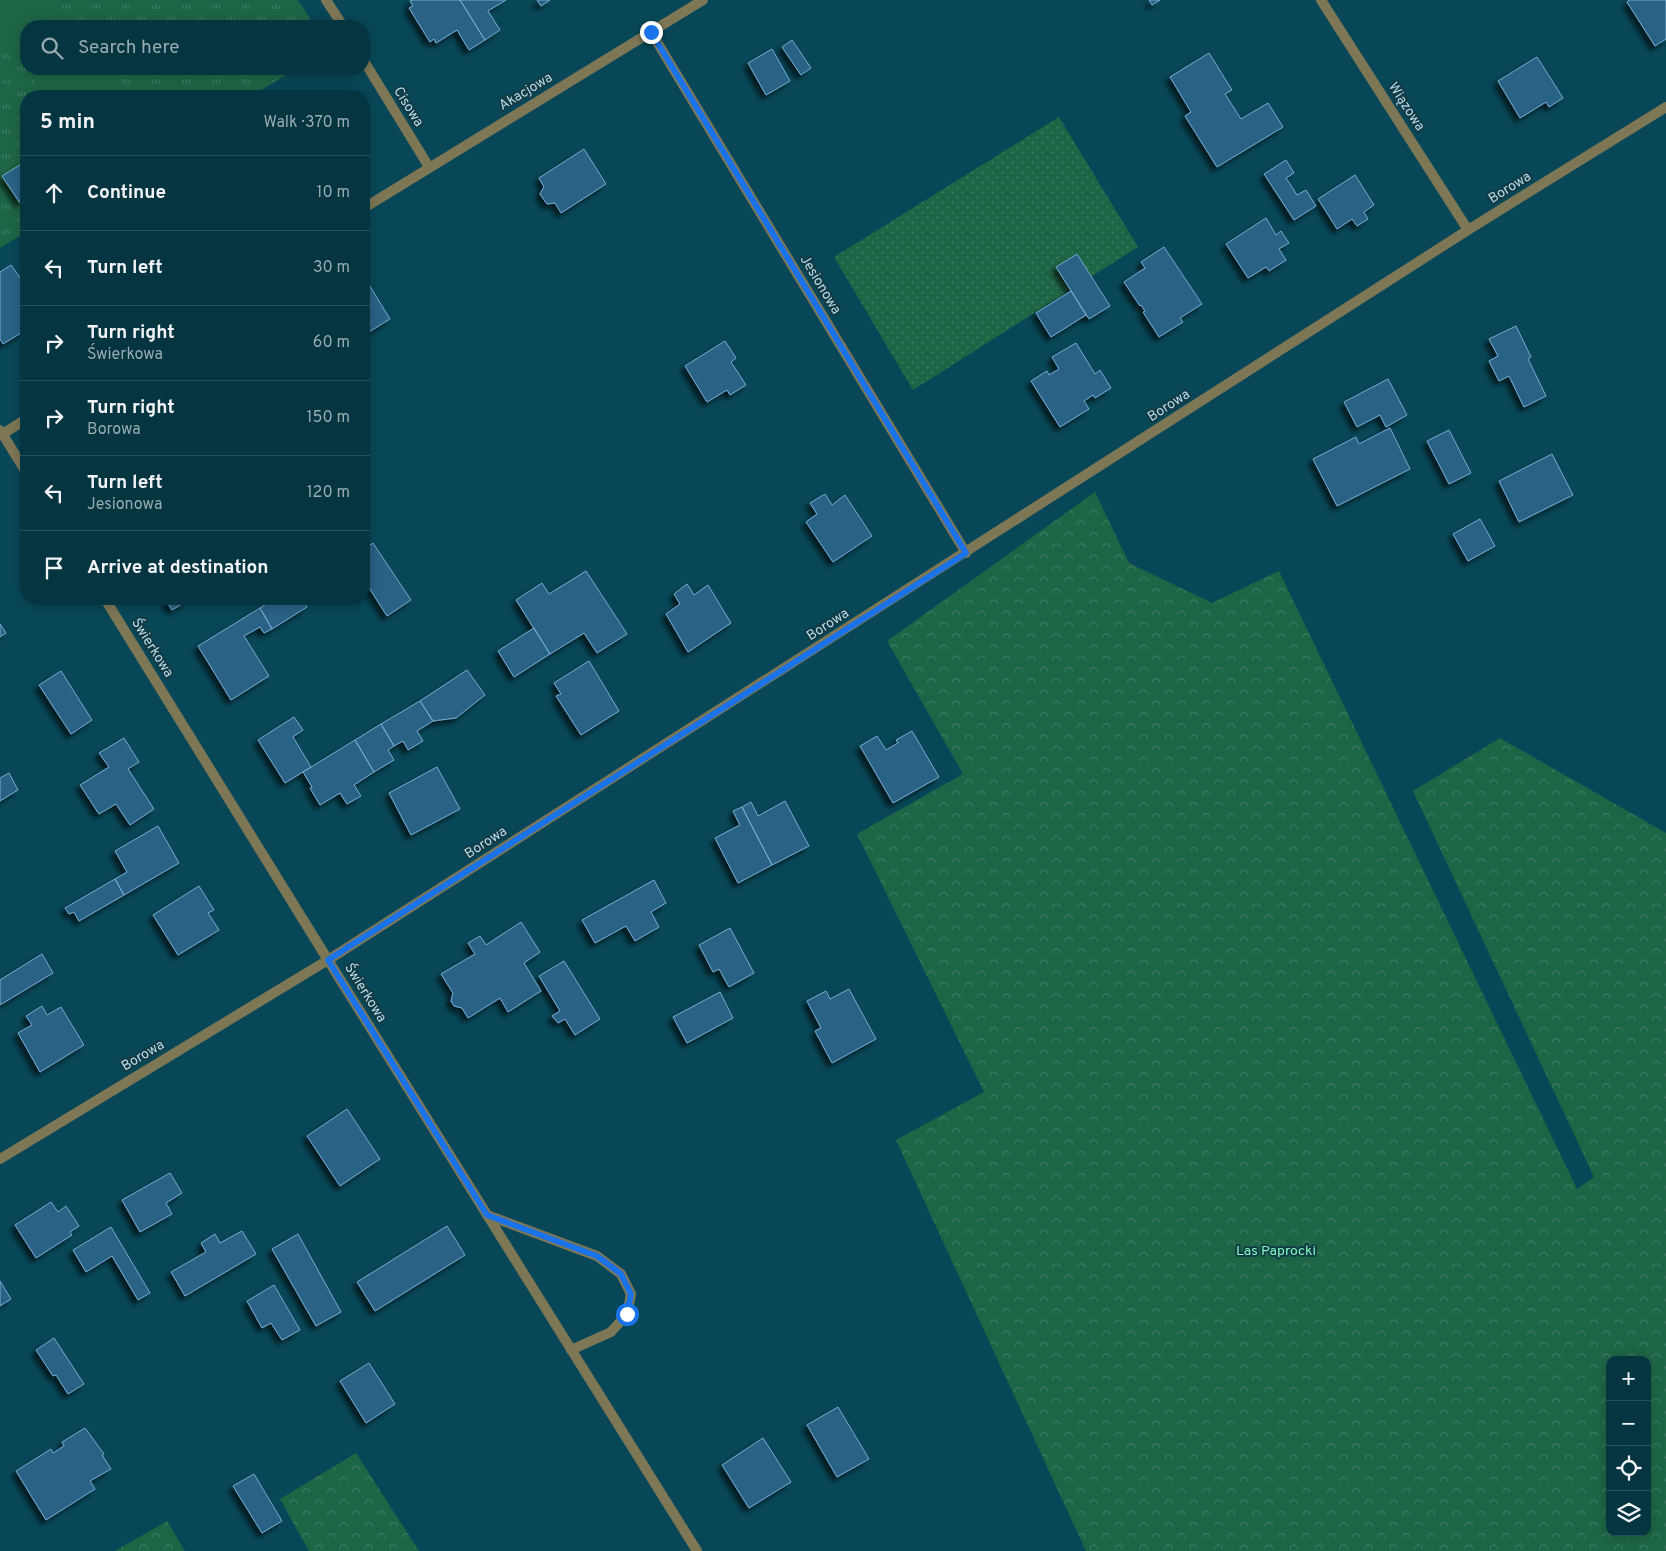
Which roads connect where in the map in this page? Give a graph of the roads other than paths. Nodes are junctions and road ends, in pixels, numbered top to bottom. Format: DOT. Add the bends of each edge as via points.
graph roads {
  1 [pos="326,0"];
  2 [pos="703,0"];
  3 [pos="1321,0"];
  4 [pos="338,20"];
  5 [pos="651,32"];
  6 [pos="370,71"];
  7 [pos="1666,107"];
  8 [pos="429,167"];
  9 [pos="370,204"];
  10 [pos="1468,230"];
  11 [pos="20,422"];
  12 [pos="1,432"];
  13 [pos="20,462"];
  14 [pos="966,553"];
  15 [pos="109,605"];
  16 [pos="328,960"];
  17 [pos="0,1159"];
  18 [pos="487,1215"];
  19 [pos="571,1350"];
  20 [pos="697,1551"];
  1 -- 4 [label="street"];
  2 -- 5 [label="street, Akacjowa"];
  3 -- 10 [label="street, Wiązowa"];
  5 -- 8 [label="street, Akacjowa"];
  5 -- 14 [label="street, Jesionowa"];
  6 -- 8 [label="street, Cisowa"];
  7 -- 10 [label="street, Borowa"];
  8 -- 9 [label="street, Akacjowa"];
  10 -- 14 [label="street, Borowa"];
  11 -- 12 [label="street"];
  12 -- 13 [label="street"];
  14 -- 16 [label="street, Borowa"];
  15 -- 16 [label="street, Świerkowa"];
  16 -- 17 [label="street, Borowa"];
  16 -- 18 [label="street, Świerkowa"];
  18 -- 19 [label="street, Świerkowa"];
  18 -- 19 [label="street" via="597,1256 621,1274 631,1294 627,1314 611,1332"];
  19 -- 20 [label="street, Świerkowa"];
}
